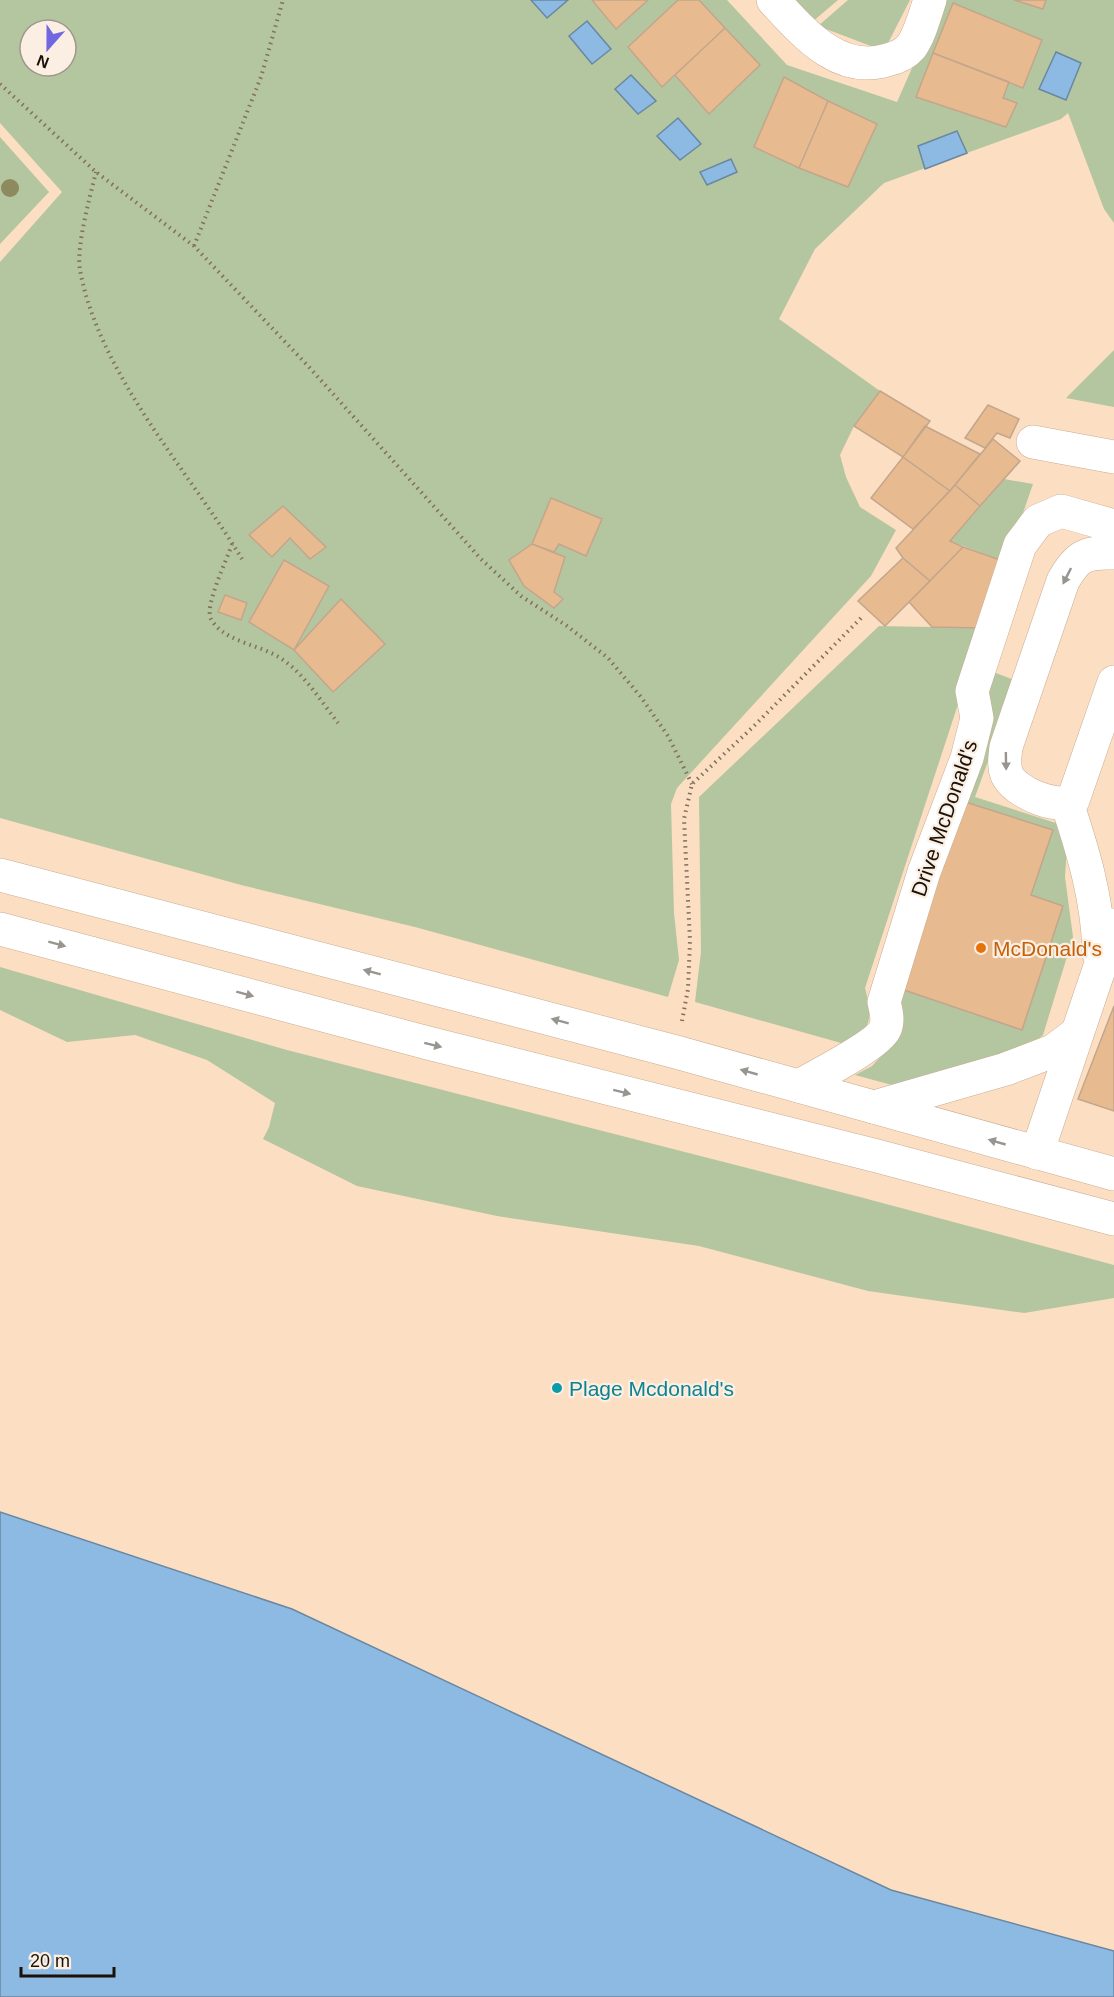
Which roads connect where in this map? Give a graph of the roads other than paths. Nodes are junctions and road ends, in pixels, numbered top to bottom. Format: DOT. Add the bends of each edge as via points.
graph roads {
  1 [pos="773,0"];
  2 [pos="930,0"];
  3 [pos="1033,442"];
  4 [pos="1114,457"];
  5 [pos="1114,526"];
  6 [pos="1114,553"];
  7 [pos="1114,682"];
  8 [pos="1067,803"];
  9 [pos="0,875"];
  10 [pos="1114,925"];
  11 [pos="0,929"];
  12 [pos="1099,968"];
  13 [pos="1077,1033"];
  14 [pos="799,1086"];
  15 [pos="874,1107"];
  16 [pos="1037,1153"];
  17 [pos="1114,1174"];
  18 [pos="1114,1219"];
  1 -- 2 [label="main road" via="812,41 840,59 878,63 898,57 911,46"];
  3 -- 4 [label="main road"];
  5 -- 14 [label="main road, Drive McDonald's" via="1061,511 1038,521 1020,545 972,691 977,718 966,758 924,872 884,1002 885,1031 861,1050"];
  6 -- 8 [label="main road, one-way" via="1093,552 1074,563 1063,581 1006,747 1004,762 1008,776 1018,788"];
  7 -- 8 [label="main road" via="1077,794"];
  8 -- 12 [label="main road" via="1091,877 1099,920"];
  14 -- 9 [label="main road, one-way"];
  10 -- 12 [label="main road"];
  11 -- 18 [label="main road, one-way"];
  12 -- 13 [label="main road"];
  13 -- 15 [label="main road" via="1053,1051 1005,1069"];
  13 -- 16 [label="main road"];
  14 -- 15 [label="main road"];
  16 -- 15 [label="main road, one-way"];
  16 -- 17 [label="main road"];
}
